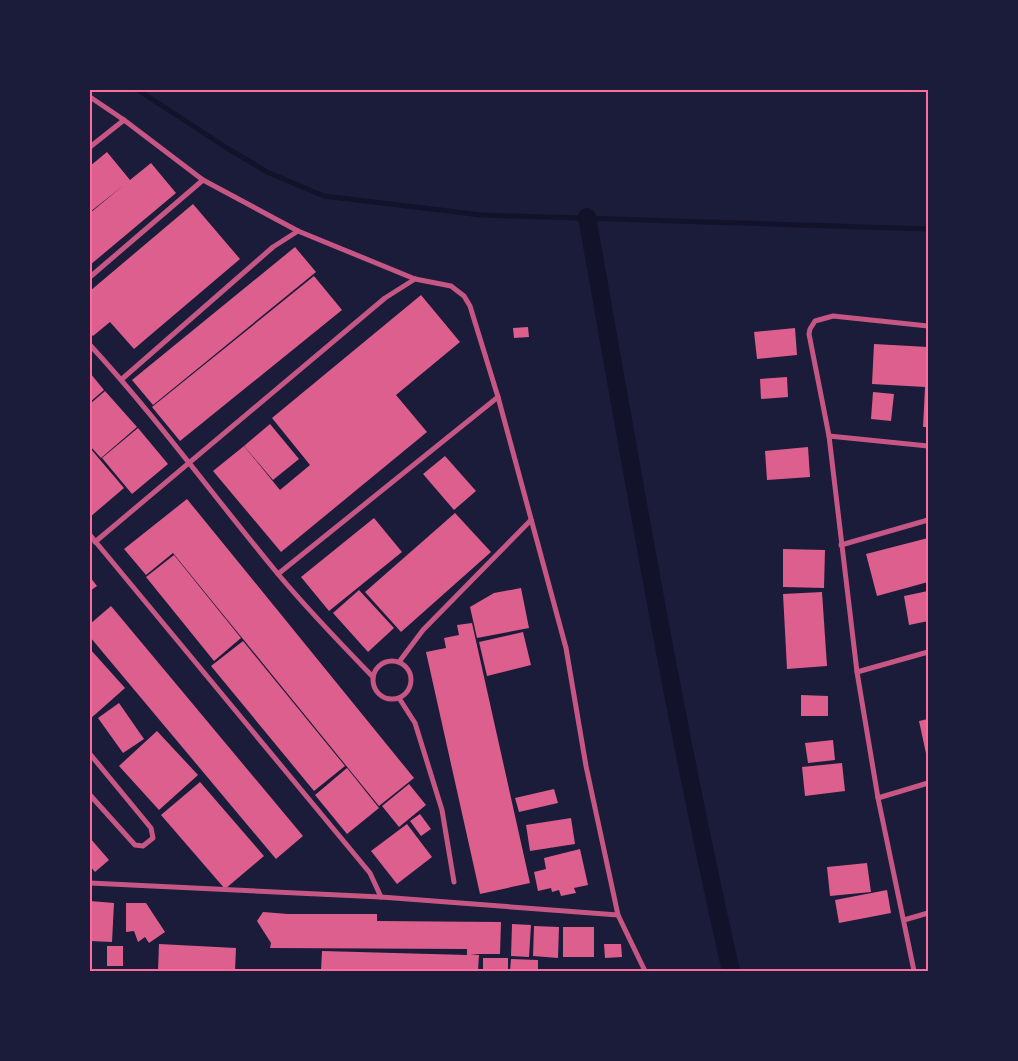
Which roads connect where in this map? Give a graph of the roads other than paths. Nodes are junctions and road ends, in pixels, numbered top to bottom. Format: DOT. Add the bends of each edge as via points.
graph roads {
  1 [pos="90,97"];
  2 [pos="124,120"];
  3 [pos="90,147"];
  4 [pos="203,180"];
  5 [pos="298,231"];
  6 [pos="90,277"];
  7 [pos="415,279"];
  8 [pos="928,326"];
  9 [pos="90,345"];
  10 [pos="122,379"];
  11 [pos="498,397"];
  12 [pos="829,436"];
  13 [pos="928,446"];
  14 [pos="190,463"];
  15 [pos="532,520"];
  16 [pos="928,520"];
  17 [pos="90,535"];
  18 [pos="95,542"];
  19 [pos="841,545"];
  20 [pos="278,574"];
  21 [pos="928,652"];
  22 [pos="400,662"];
  23 [pos="857,672"];
  24 [pos="373,676"];
  25 [pos="400,698"];
  26 [pos="90,754"];
  27 [pos="928,783"];
  28 [pos="90,794"];
  29 [pos="878,798"];
  30 [pos="454,882"];
  31 [pos="90,883"];
  32 [pos="381,897"];
  33 [pos="928,913"];
  34 [pos="618,915"];
  35 [pos="904,920"];
  36 [pos="645,971"];
  37 [pos="914,971"];
  1 -- 2 [label="street"];
  2 -- 3 [label="street"];
  2 -- 4 [label="street"];
  4 -- 5 [label="street"];
  4 -- 6 [label="street"];
  5 -- 7 [label="street"];
  5 -- 10 [label="street" via="272,247"];
  7 -- 11 [label="street" via="451,286 464,296"];
  7 -- 14 [label="street" via="385,298"];
  8 -- 12 [label="street" via="833,316 813,323 809,334"];
  9 -- 10 [label="street"];
  10 -- 14 [label="street"];
  11 -- 15 [label="street"];
  11 -- 20 [label="street"];
  12 -- 13 [label="street"];
  12 -- 19 [label="street"];
  14 -- 18 [label="street"];
  14 -- 20 [label="street"];
  15 -- 22 [label="street" via="423,630"];
  15 -- 34 [label="street" via="566,648 586,766"];
  16 -- 19 [label="street"];
  17 -- 18 [label="street"];
  18 -- 32 [label="street" via="370,873"];
  19 -- 23 [label="street"];
  20 -- 24 [label="street" via="329,633"];
  21 -- 23 [label="street"];
  22 -- 24 [label="street" via="393,660 380,665"];
  22 -- 25 [label="street" via="408,669 412,680 408,691"];
  23 -- 29 [label="street"];
  24 -- 25 [label="street" via="375,690 380,695"];
  25 -- 30 [label="street" via="415,723 442,810"];
  26 -- 28 [label="street" via="151,828 151,840 143,846 135,845"];
  27 -- 29 [label="street"];
  29 -- 35 [label="street"];
  31 -- 32 [label="street"];
  32 -- 34 [label="street"];
  33 -- 35 [label="street"];
  34 -- 36 [label="street"];
  35 -- 37 [label="street"];
}
